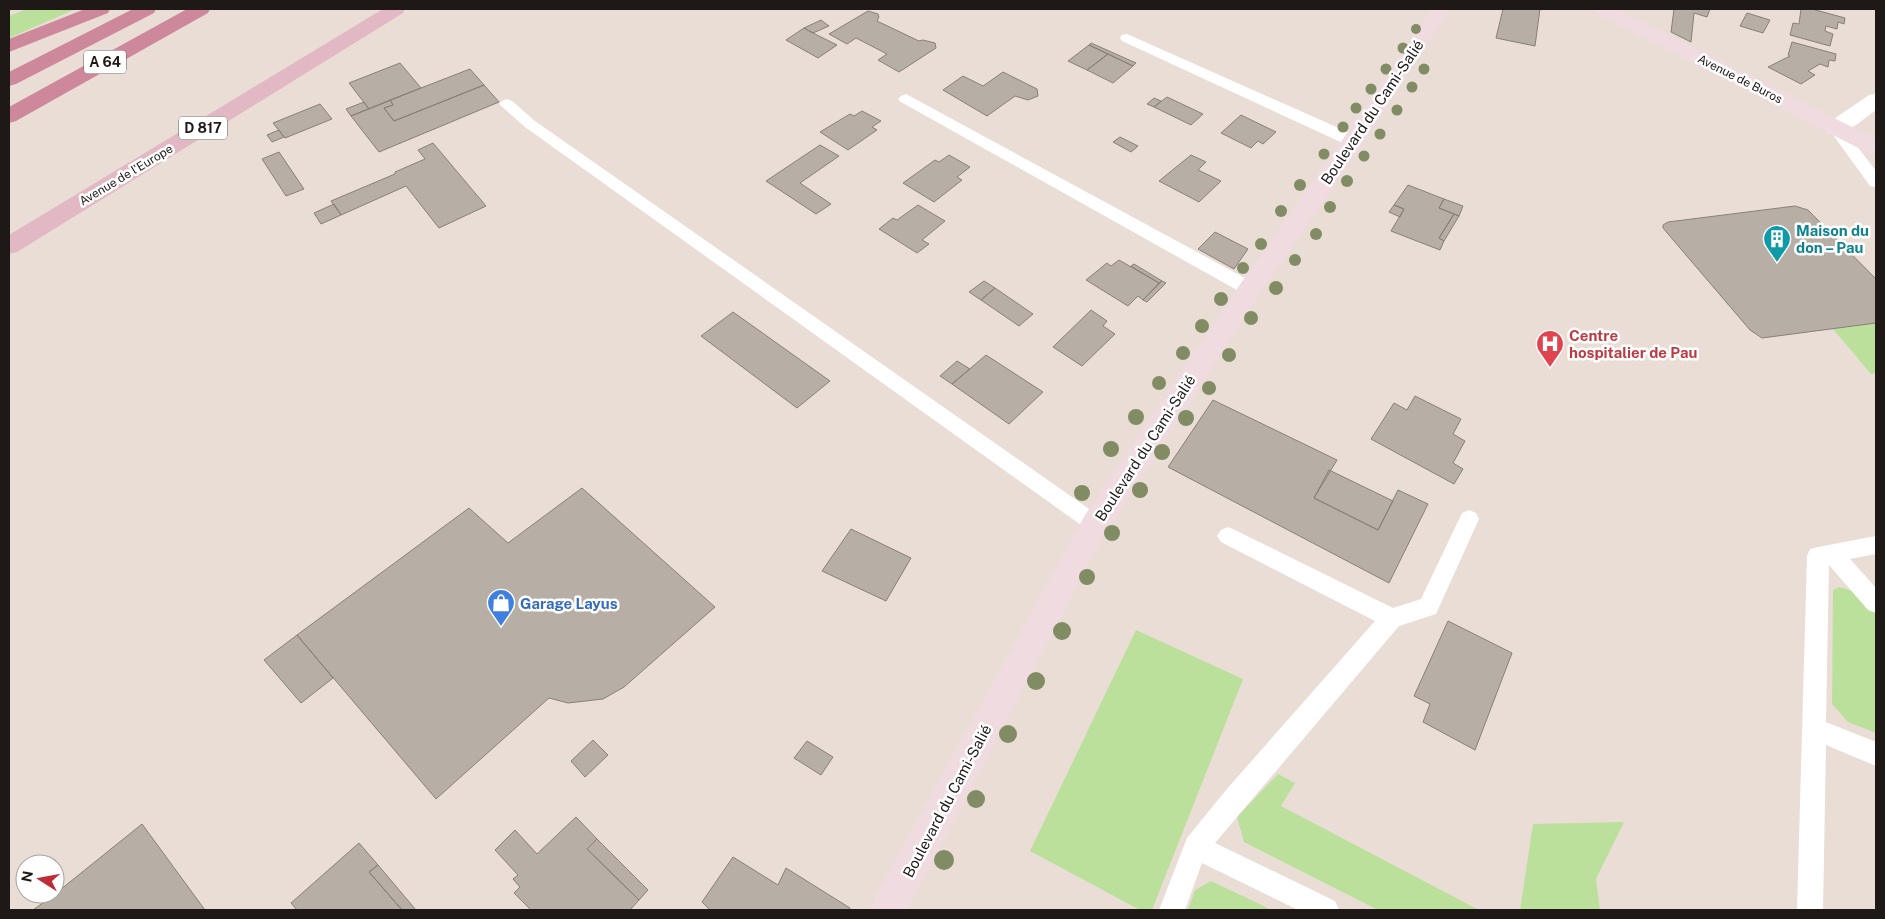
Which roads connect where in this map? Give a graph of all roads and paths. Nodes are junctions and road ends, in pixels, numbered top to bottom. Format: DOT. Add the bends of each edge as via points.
graph roads {
  1 [pos="101,9"];
  2 [pos="147,9"];
  3 [pos="201,9"];
  4 [pos="396,9"];
  5 [pos="1441,9"];
  6 [pos="1603,9"];
  7 [pos="1127,38"];
  8 [pos="9,46"];
  9 [pos="9,80"];
  10 [pos="906,99"];
  11 [pos="1876,100"];
  12 [pos="507,104"];
  13 [pos="9,116"];
  14 [pos="1836,128"];
  15 [pos="1353,142"];
  16 [pos="1876,148"];
  17 [pos="1876,181"];
  18 [pos="9,246"];
  19 [pos="1250,289"];
  20 [pos="1469,520"];
  21 [pos="1095,524"];
  22 [pos="1228,536"];
  23 [pos="1876,545"];
  24 [pos="1832,554"];
  25 [pos="1876,603"];
  26 [pos="1392,618"];
  27 [pos="1814,729"];
  28 [pos="1876,754"];
  29 [pos="1196,847"];
  30 [pos="888,910"];
  31 [pos="1172,910"];
  32 [pos="1326,910"];
  33 [pos="1810,910"];
  1 -- 8 [label="highway"];
  2 -- 9 [label="highway, A 64"];
  3 -- 13 [label="highway, A 64"];
  4 -- 18 [label="main road, Avenue de l'Europe / D 817"];
  5 -- 15 [label="street, Boulevard du Cami-Salié"];
  6 -- 14 [label="street, Avenue de Buros"];
  7 -- 15 [label="lane"];
  10 -- 19 [label="lane"];
  11 -- 14 [label="street"];
  12 -- 21 [label="lane" via="538,130"];
  14 -- 16 [label="street, Avenue de Buros"];
  14 -- 17 [label="lane"];
  15 -- 19 [label="street, Boulevard du Cami-Salié"];
  19 -- 21 [label="street, Boulevard du Cami-Salié"];
  20 -- 26 [label="lane" via="1428,607"];
  21 -- 30 [label="street, Boulevard du Cami-Salié"];
  22 -- 26 [label="lane"];
  23 -- 24 [label="lane"];
  24 -- 25 [label="lane"];
  24 -- 27 [label="lane" via="1818,556"];
  26 -- 29 [label="lane"];
  27 -- 28 [label="lane"];
  27 -- 33 [label="lane"];
  29 -- 31 [label="lane"];
  29 -- 32 [label="lane"];
}
